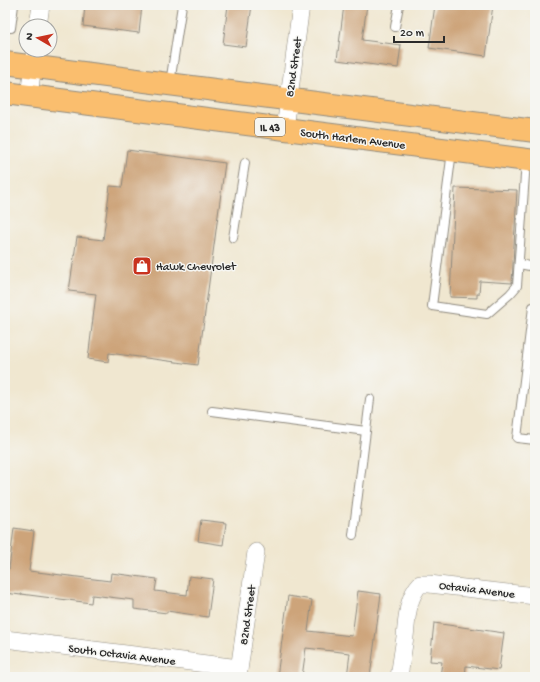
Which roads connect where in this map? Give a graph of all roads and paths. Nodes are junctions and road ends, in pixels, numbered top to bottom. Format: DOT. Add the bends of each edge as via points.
graph roads {
  1 [pos="14,5"];
  2 [pos="40,5"];
  3 [pos="182,5"];
  4 [pos="301,5"];
  5 [pos="399,5"];
  6 [pos="39,18"];
  7 [pos="395,27"];
  8 [pos="5,28"];
  9 [pos="34,58"];
  10 [pos="5,63"];
  11 [pos="170,84"];
  12 [pos="5,93"];
  13 [pos="30,96"];
  14 [pos="289,100"];
  15 [pos="285,129"];
  16 [pos="535,131"];
  17 [pos="452,150"];
  18 [pos="530,160"];
  19 [pos="245,163"];
  20 [pos="233,238"];
  21 [pos="519,264"];
  22 [pos="535,267"];
  23 [pos="535,307"];
  24 [pos="370,399"];
  25 [pos="212,411"];
  26 [pos="366,431"];
  27 [pos="535,440"];
  28 [pos="353,535"];
  29 [pos="256,552"];
  30 [pos="535,596"];
  31 [pos="5,639"];
  32 [pos="239,673"];
  33 [pos="400,677"];
  1 -- 8 [label="lane" via="11,28"];
  2 -- 6 [label="street"];
  3 -- 11 [label="lane"];
  4 -- 14 [label="street, 82nd Street"];
  5 -- 7 [label="lane"];
  9 -- 10 [label="main road"];
  9 -- 11 [label="main road"];
  9 -- 13 [label="street"];
  11 -- 14 [label="main road"];
  12 -- 13 [label="main road, South Harlem Avenue / IL 43"];
  13 -- 15 [label="main road, South Harlem Avenue / IL 43"];
  14 -- 15 [label="street, 82nd Street"];
  14 -- 16 [label="main road"];
  15 -- 17 [label="main road, South Harlem Avenue / IL 43"];
  17 -- 18 [label="main road, South Harlem Avenue / IL 43"];
  17 -- 21 [label="lane" via="432,306 487,314 517,286"];
  18 -- 21 [label="lane"];
  19 -- 20 [label="lane"];
  21 -- 22 [label="lane"];
  23 -- 27 [label="lane" via="517,438"];
  24 -- 26 [label="lane"];
  25 -- 26 [label="lane"];
  26 -- 28 [label="lane"];
  29 -- 32 [label="street, 82nd Street"];
  30 -- 33 [label="street, Octavia Avenue" via="420,584 415,589 408,613"];
  31 -- 32 [label="street, South Octavia Avenue"];
}
